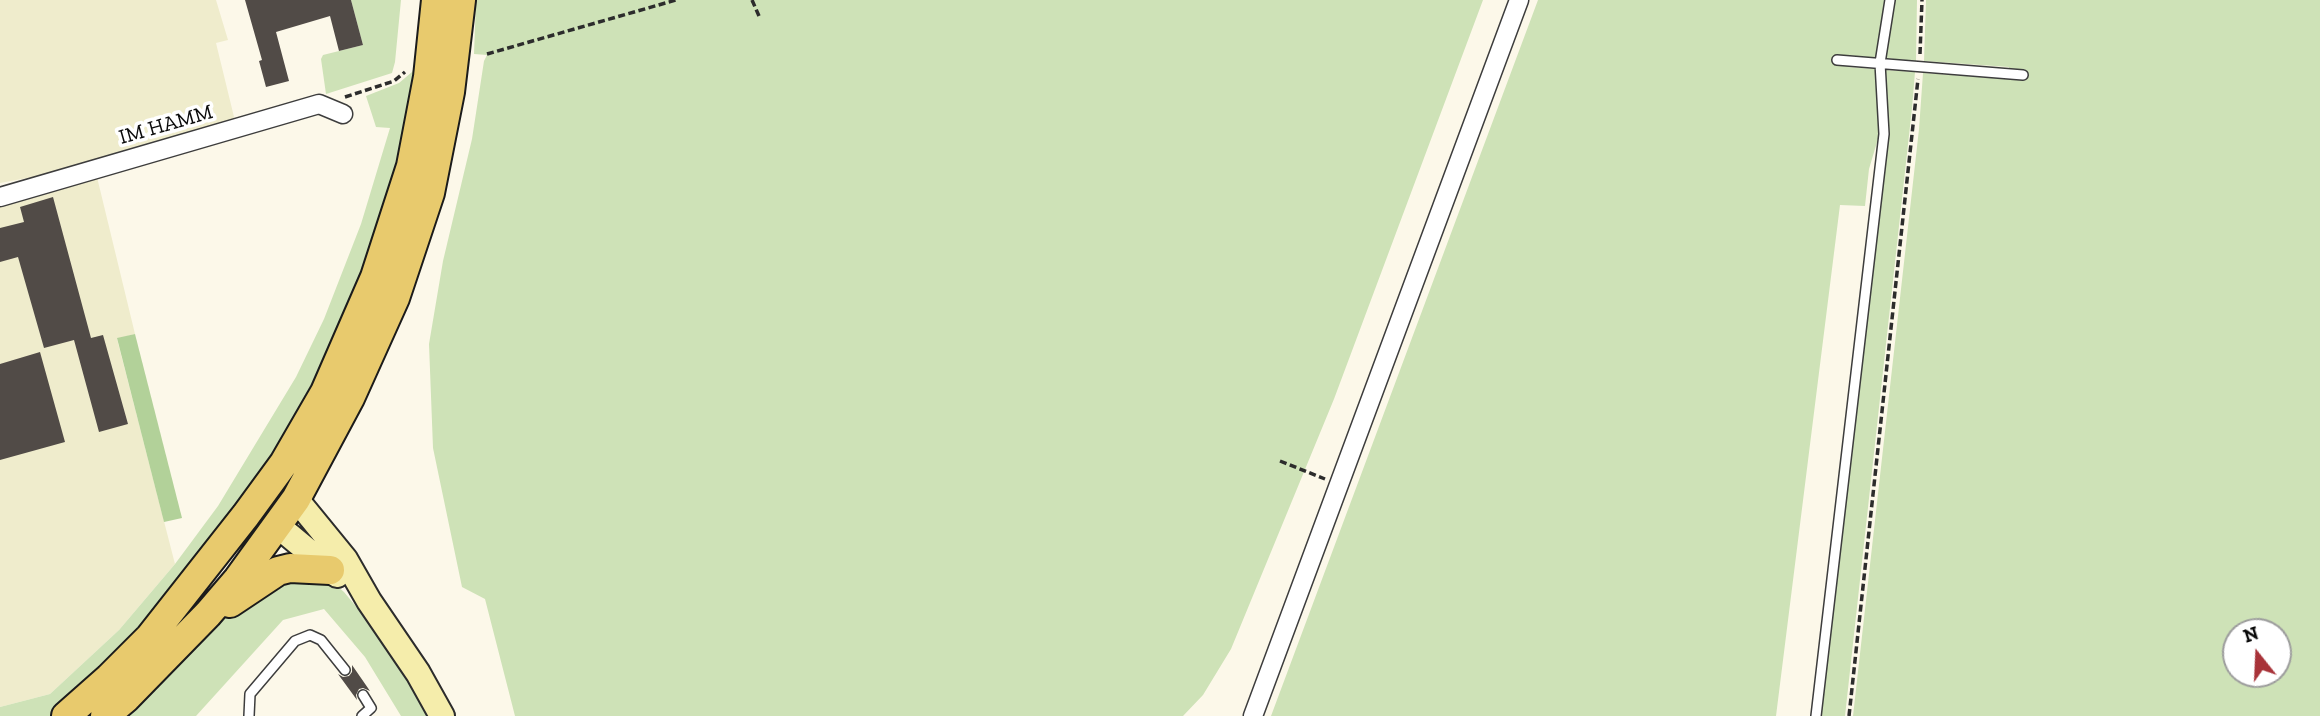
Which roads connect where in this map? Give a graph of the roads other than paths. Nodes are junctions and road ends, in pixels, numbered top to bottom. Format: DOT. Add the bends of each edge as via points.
graph roads {
  1 [pos="436,0"];
  2 [pos="461,0"];
  3 [pos="1519,0"];
  4 [pos="1890,0"];
  5 [pos="1837,60"];
  6 [pos="1880,63"];
  7 [pos="2023,75"];
  8 [pos="343,114"];
  9 [pos="0,197"];
  10 [pos="284,463"];
  11 [pos="282,509"];
  12 [pos="246,515"];
  13 [pos="330,570"];
  14 [pos="369,601"];
  15 [pos="208,614"];
  16 [pos="345,670"];
  17 [pos="363,695"];
  18 [pos="66,716"];
  19 [pos="105,716"];
  20 [pos="249,716"];
  21 [pos="362,716"];
  22 [pos="442,716"];
  23 [pos="1253,716"];
  24 [pos="1816,716"];
  1 -- 10 [label="main road" via="428,77 411,166 394,221 338,364"];
  2 -- 11 [label="main road" via="450,92 430,193 395,298 372,354"];
  3 -- 23 [label="street"];
  4 -- 6 [label="lane"];
  5 -- 6 [label="lane"];
  6 -- 7 [label="lane"];
  6 -- 24 [label="lane" via="1884,134"];
  8 -- 9 [label="street, IM HAMM" via="319,104"];
  10 -- 11 [label="main road"];
  10 -- 12 [label="main road"];
  11 -- 12 [label="main road"];
  11 -- 13 [label="street"];
  11 -- 14 [label="street" via="345,559"];
  11 -- 15 [label="main road"];
  12 -- 18 [label="main road" via="150,637"];
  13 -- 14 [label="street"];
  13 -- 15 [label="main road" via="278,570"];
  14 -- 22 [label="street"];
  15 -- 19 [label="main road"];
  16 -- 20 [label="lane" via="321,640 310,635 295,641 250,694"];
  17 -- 21 [label="lane" via="371,708"];
}
